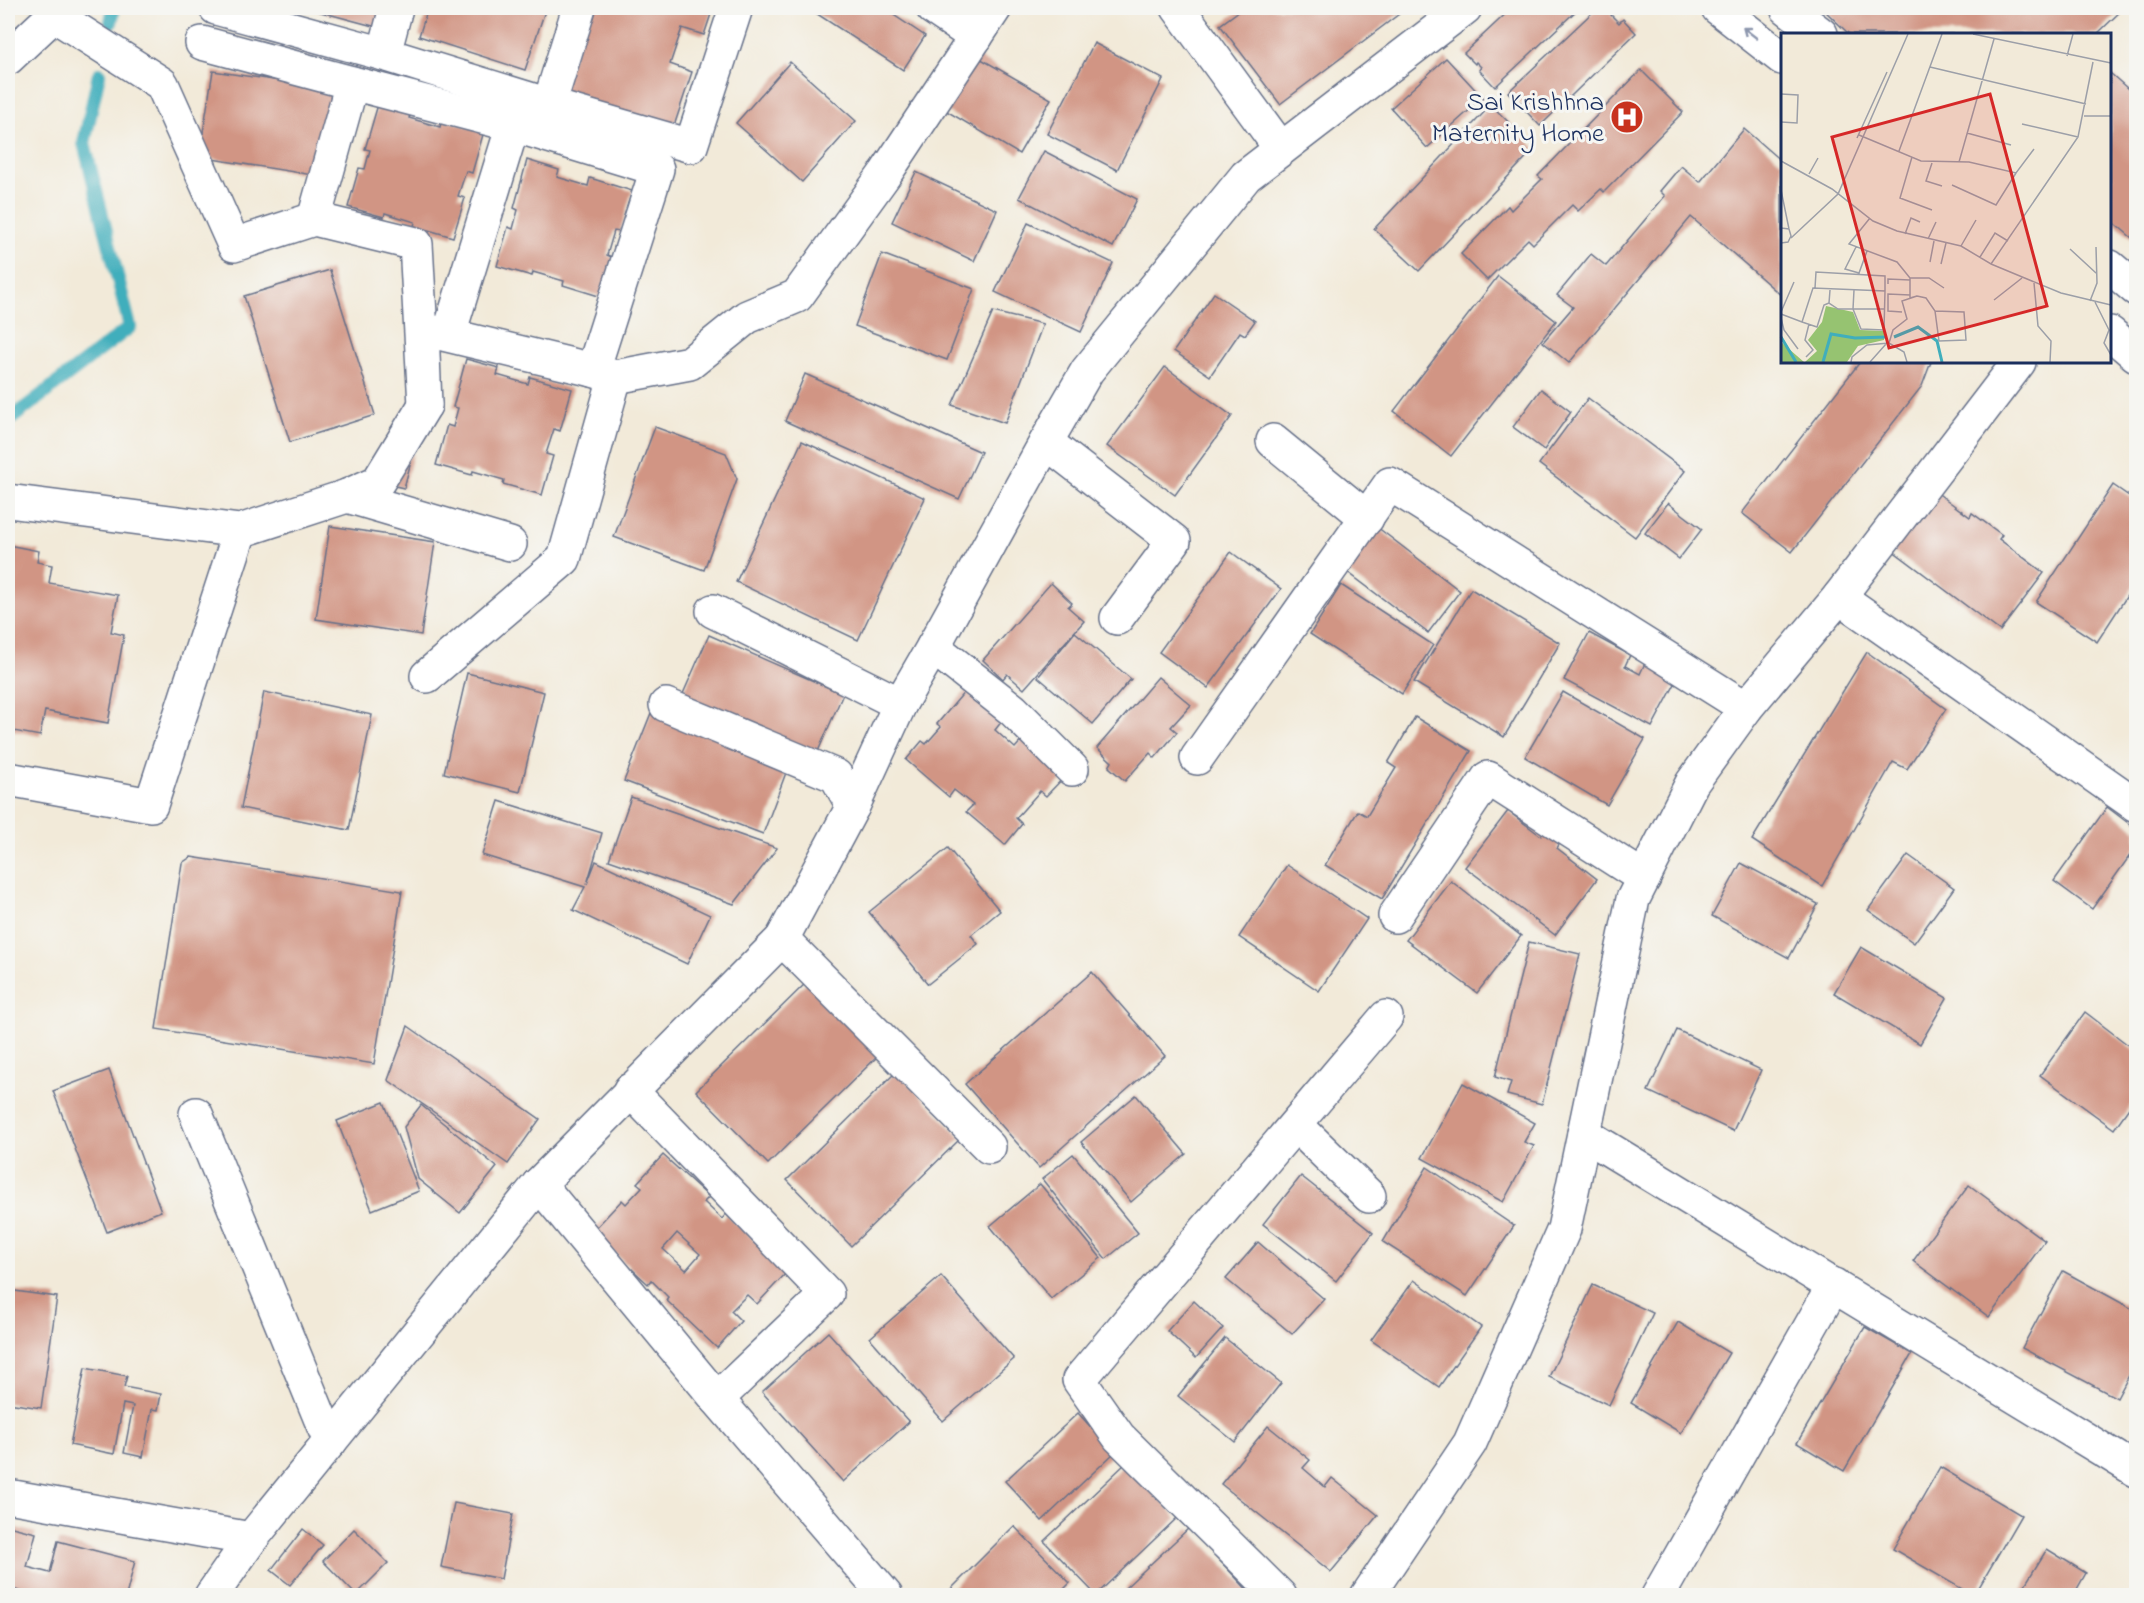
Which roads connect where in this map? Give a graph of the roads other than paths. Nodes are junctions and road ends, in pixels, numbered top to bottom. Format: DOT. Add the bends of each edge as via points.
graph roads {
  1 [pos="216,8"];
  2 [pos="396,8"];
  3 [pos="579,8"];
  4 [pos="736,8"];
  5 [pos="933,8"];
  6 [pos="995,8"];
  7 [pos="1178,8"];
  8 [pos="1465,8"];
  9 [pos="1718,8"];
  10 [pos="1787,8"];
  11 [pos="54,11"];
  12 [pos="1820,33"];
  13 [pos="976,37"];
  14 [pos="202,43"];
  15 [pos="384,54"];
  16 [pos="1781,57"];
  17 [pos="8,58"];
  18 [pos="352,83"];
  19 [pos="549,105"];
  20 [pos="513,125"];
  21 [pos="1281,149"];
  22 [pos="314,219"];
  23 [pos="2111,269"];
  24 [pos="2136,289"];
  25 [pos="449,334"];
  26 [pos="2111,335"];
  27 [pos="2136,355"];
  28 [pos="2018,363"];
  29 [pos="604,374"];
  30 [pos="424,405"];
  31 [pos="1273,441"];
  32 [pos="1046,442"];
  33 [pos="347,496"];
  34 [pos="8,501"];
  35 [pos="1366,518"];
  36 [pos="240,531"];
  37 [pos="510,543"];
  38 [pos="1839,597"];
  39 [pos="713,611"];
  40 [pos="1117,618"];
  41 [pos="933,647"];
  42 [pos="426,676"];
  43 [pos="900,704"];
  44 [pos="666,705"];
  45 [pos="1746,708"];
  46 [pos="1197,758"];
  47 [pos="1072,769"];
  48 [pos="8,779"];
  49 [pos="2136,805"];
  50 [pos="853,806"];
  51 [pos="1644,878"];
  52 [pos="1395,916"];
  53 [pos="782,939"];
  54 [pos="1386,1017"];
  55 [pos="630,1090"];
  56 [pos="196,1114"];
  57 [pos="1296,1125"];
  58 [pos="1584,1134"];
  59 [pos="989,1147"];
  60 [pos="539,1184"];
  61 [pos="1369,1196"];
  62 [pos="1834,1285"];
  63 [pos="717,1399"];
  64 [pos="330,1442"];
  65 [pos="2136,1470"];
  66 [pos="8,1496"];
  67 [pos="251,1539"];
  68 [pos="211,1596"];
  69 [pos="886,1596"];
  70 [pos="1280,1596"];
  71 [pos="1367,1596"];
  72 [pos="1658,1596"];
  1 -- 15 [label="street"];
  2 -- 15 [label="street"];
  3 -- 19 [label="street"];
  4 -- 19 [label="street" via="691,146"];
  5 -- 13 [label="street"];
  6 -- 13 [label="street"];
  7 -- 21 [label="street"];
  8 -- 21 [label="street"];
  16 -- 9 [label="street, one-way"];
  10 -- 12 [label="street"];
  11 -- 17 [label="street"];
  11 -- 22 [label="street" via="162,84 234,245"];
  13 -- 29 [label="street" via="885,174 797,296 747,316 690,363"];
  14 -- 18 [label="street"];
  15 -- 19 [label="street"];
  18 -- 20 [label="street"];
  18 -- 22 [label="street"];
  20 -- 25 [label="street"];
  20 -- 29 [label="street" via="657,169"];
  21 -- 32 [label="street" via="1246,176 1087,371"];
  22 -- 30 [label="street" via="416,244"];
  23 -- 24 [label="street"];
  25 -- 29 [label="street"];
  25 -- 30 [label="street" via="422,329"];
  26 -- 27 [label="street"];
  28 -- 38 [label="street"];
  29 -- 42 [label="street" via="564,559"];
  30 -- 33 [label="street" via="378,482"];
  31 -- 35 [label="street"];
  32 -- 40 [label="street" via="1174,541"];
  32 -- 41 [label="street"];
  33 -- 36 [label="street"];
  33 -- 37 [label="street"];
  34 -- 36 [label="street"];
  35 -- 45 [label="street" via="1390,484"];
  35 -- 46 [label="street"];
  36 -- 48 [label="street" via="151,805"];
  38 -- 45 [label="street"];
  38 -- 49 [label="street"];
  39 -- 43 [label="street"];
  41 -- 43 [label="street"];
  41 -- 47 [label="street" via="1013,710"];
  43 -- 50 [label="street"];
  44 -- 50 [label="street" via="836,776"];
  45 -- 51 [label="street" via="1692,783"];
  50 -- 53 [label="street"];
  51 -- 52 [label="street" via="1488,778"];
  51 -- 58 [label="street" via="1633,899"];
  53 -- 55 [label="street"];
  53 -- 59 [label="street"];
  54 -- 57 [label="street"];
  55 -- 60 [label="street"];
  55 -- 63 [label="street" via="827,1294"];
  56 -- 64 [label="street"];
  57 -- 61 [label="street"];
  57 -- 70 [label="street" via="1079,1380 1119,1437"];
  58 -- 62 [label="street"];
  58 -- 71 [label="street" via="1564,1229 1470,1443"];
  60 -- 63 [label="street"];
  60 -- 64 [label="street"];
  62 -- 65 [label="street"];
  62 -- 72 [label="street"];
  63 -- 69 [label="street"];
  64 -- 67 [label="street"];
  66 -- 67 [label="street"];
  67 -- 68 [label="street"];
}
